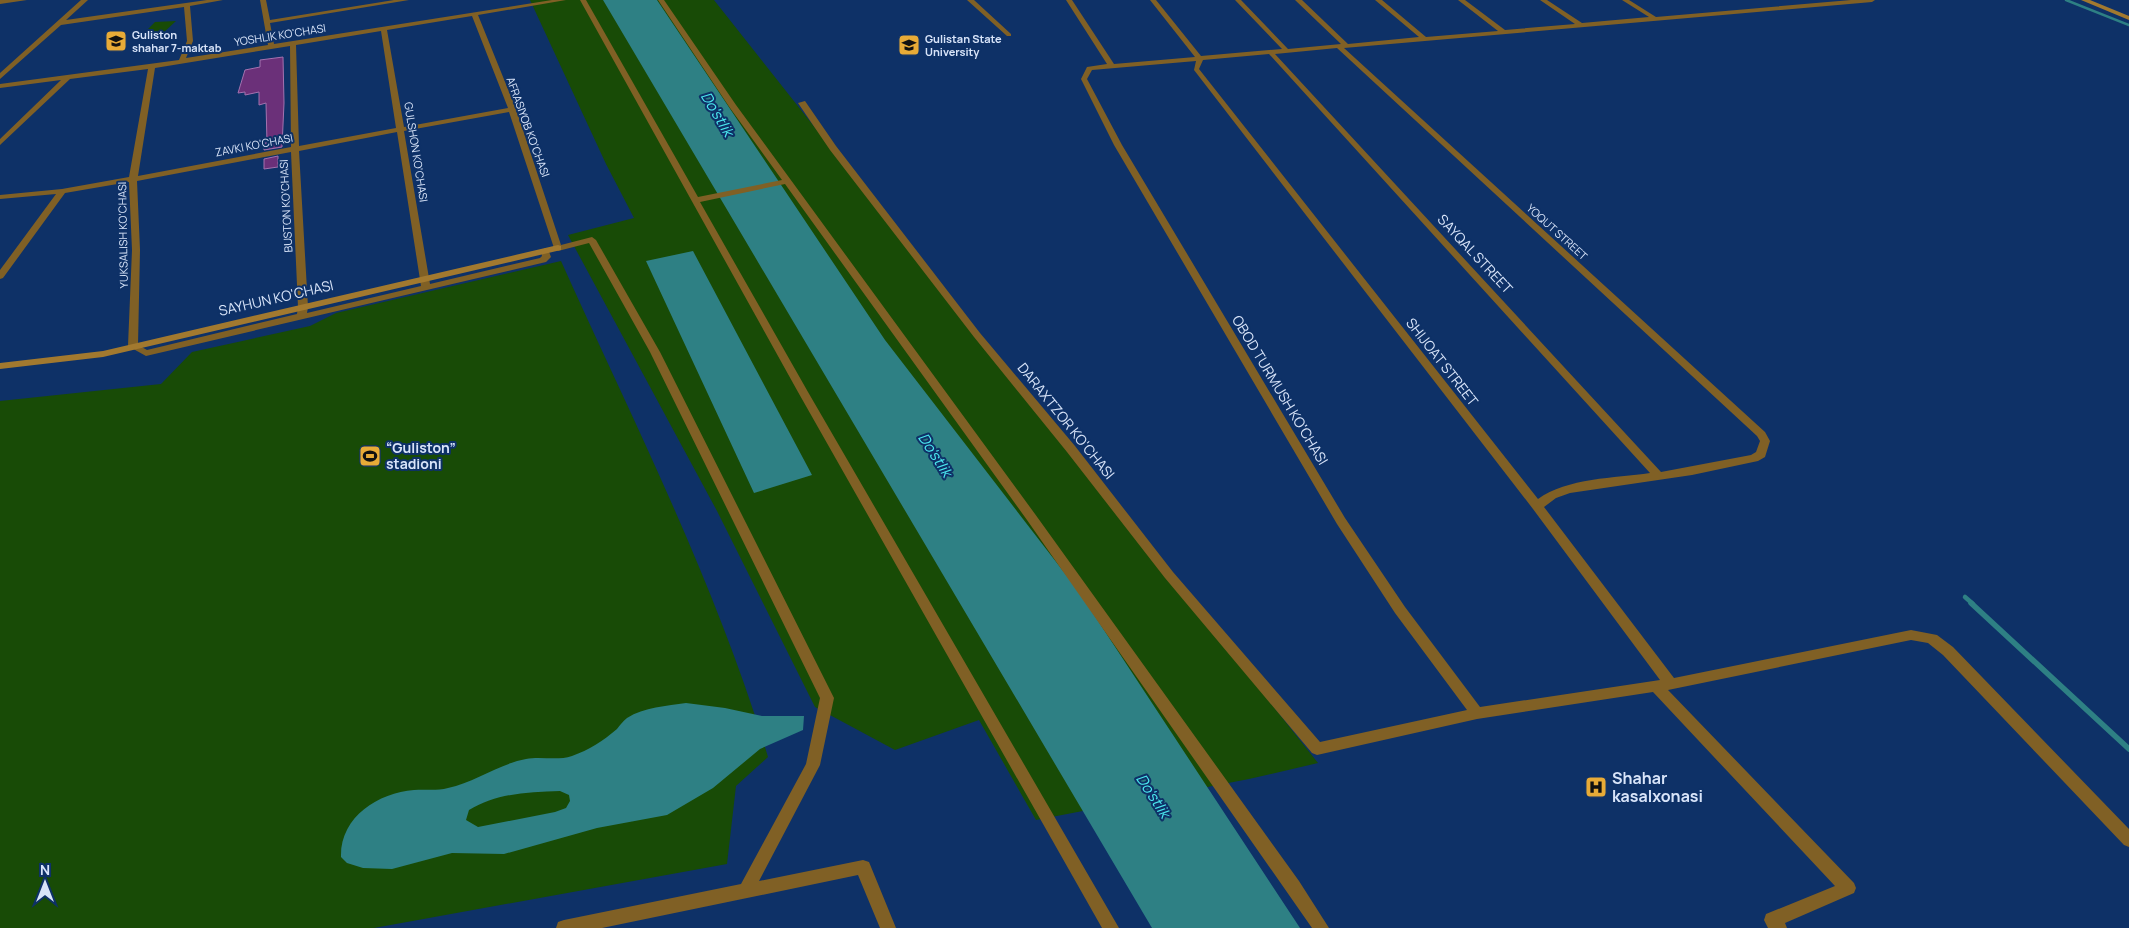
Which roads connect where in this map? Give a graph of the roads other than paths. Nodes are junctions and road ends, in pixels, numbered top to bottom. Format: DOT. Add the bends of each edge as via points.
graph roads {
  1 [pos="24,0"];
  2 [pos="85,0"];
  3 [pos="220,0"];
  4 [pos="263,0"];
  5 [pos="406,0"];
  6 [pos="563,0"];
  7 [pos="583,0"];
  8 [pos="662,0"];
  9 [pos="970,0"];
  10 [pos="1069,0"];
  11 [pos="1153,0"];
  12 [pos="1238,0"];
  13 [pos="1298,0"];
  14 [pos="1378,0"];
  15 [pos="1461,0"];
  16 [pos="1543,0"];
  17 [pos="1625,0"];
  18 [pos="1872,0"];
  19 [pos="2084,0"];
  20 [pos="0,2"];
  21 [pos="187,5"];
  22 [pos="475,14"];
  23 [pos="1654,18"];
  24 [pos="2129,18"];
  25 [pos="268,22"];
  26 [pos="61,23"];
  27 [pos="1579,24"];
  28 [pos="384,28"];
  29 [pos="1503,31"];
  30 [pos="1009,35"];
  31 [pos="1424,38"];
  32 [pos="293,43"];
  33 [pos="271,46"];
  34 [pos="1342,46"];
  35 [pos="1287,51"];
  36 [pos="1271,53"];
  37 [pos="1200,59"];
  38 [pos="182,61"];
  39 [pos="1111,65"];
  40 [pos="152,66"];
  41 [pos="0,77"];
  42 [pos="67,78"];
  43 [pos="0,86"];
  44 [pos="802,103"];
  45 [pos="512,109"];
  46 [pos="402,129"];
  47 [pos="0,143"];
  48 [pos="294,148"];
  49 [pos="133,179"];
  50 [pos="788,181"];
  51 [pos="62,191"];
  52 [pos="0,197"];
  53 [pos="696,200"];
  54 [pos="558,248"];
  55 [pos="1,272"];
  56 [pos="425,283"];
  57 [pos="302,312"];
  58 [pos="133,346"];
  59 [pos="0,366"];
  60 [pos="1657,474"];
  61 [pos="1537,506"];
  62 [pos="1664,685"];
  63 [pos="1478,713"];
  64 [pos="2129,840"];
  65 [pos="745,892"];
  66 [pos="564,928"];
  67 [pos="888,928"];
  68 [pos="1111,928"];
  69 [pos="1320,928"];
  70 [pos="1779,928"];
  1 -- 20 [label="street"];
  2 -- 26 [label="street"];
  3 -- 21 [label="street"];
  4 -- 25 [label="street"];
  5 -- 25 [label="street"];
  6 -- 22 [label="street, YOSHLIK KO'CHASI"];
  7 -- 53 [label="street"];
  8 -- 50 [label="street"];
  9 -- 30 [label="street"];
  10 -- 39 [label="street"];
  11 -- 37 [label="street"];
  12 -- 35 [label="street"];
  13 -- 34 [label="street"];
  14 -- 31 [label="street"];
  15 -- 29 [label="street"];
  16 -- 27 [label="street"];
  17 -- 23 [label="street"];
  18 -- 23 [label="street"];
  19 -- 24 [label="street"];
  21 -- 26 [label="street"];
  21 -- 38 [label="street" via="190,41"];
  22 -- 28 [label="street, YOSHLIK KO'CHASI"];
  22 -- 45 [label="street, AFRASIYOB KO'CHASI"];
  23 -- 27 [label="street"];
  25 -- 33 [label="street"];
  26 -- 41 [label="street"];
  27 -- 29 [label="street"];
  28 -- 32 [label="street, YOSHLIK KO'CHASI"];
  28 -- 46 [label="street, GULSHON KO'CHASI"];
  29 -- 31 [label="street"];
  31 -- 34 [label="street"];
  32 -- 33 [label="street, YOSHLIK KO'CHASI"];
  32 -- 48 [label="street, BUSTON KO'CHASI"];
  33 -- 38 [label="street, YOSHLIK KO'CHASI"];
  34 -- 35 [label="street"];
  34 -- 60 [label="street, YOQUT STREET" via="1765,441 1761,454 1754,458 1692,471"];
  35 -- 36 [label="street"];
  36 -- 37 [label="street"];
  36 -- 60 [label="street, SAYQAL STREET"];
  37 -- 39 [label="street"];
  37 -- 61 [label="street, SHIJOAT STREET" via="1196,69"];
  38 -- 40 [label="street, YOSHLIK KO'CHASI"];
  39 -- 63 [label="street, OBOD TURMUSH KO'CHASI" via="1089,68 1084,78 1118,145 1341,521 1400,610"];
  40 -- 42 [label="street, YOSHLIK KO'CHASI"];
  40 -- 49 [label="street, YUKSALISH KO'CHASI"];
  42 -- 43 [label="street, YOSHLIK KO'CHASI"];
  42 -- 47 [label="street"];
  44 -- 63 [label="street, DARAXTZOR KO'CHASI" via="977,335 1169,575 1317,749"];
  45 -- 46 [label="street, ZAVKI KO'CHASI"];
  45 -- 54 [label="street, AFRASIYOB KO'CHASI"];
  46 -- 48 [label="street, ZAVKI KO'CHASI"];
  46 -- 56 [label="street, GULSHON KO'CHASI"];
  48 -- 49 [label="street, ZAVKI KO'CHASI"];
  48 -- 57 [label="street, BUSTON KO'CHASI"];
  49 -- 51 [label="street, ZAVKI KO'CHASI"];
  49 -- 58 [label="street, YUKSALISH KO'CHASI" via="136,250"];
  50 -- 53 [label="street"];
  50 -- 69 [label="street" via="1031,517"];
  51 -- 52 [label="street, ZAVKI KO'CHASI"];
  51 -- 55 [label="street"];
  53 -- 68 [label="street"];
  54 -- 56 [label="street, SAYHUN KO'CHASI"];
  54 -- 65 [label="street" via="592,240 658,359 827,698 812,765"];
  56 -- 57 [label="street, SAYHUN KO'CHASI"];
  57 -- 58 [label="street, SAYHUN KO'CHASI"];
  58 -- 59 [label="street, SAYHUN KO'CHASI" via="103,354"];
  60 -- 61 [label="street" via="1568,489"];
  61 -- 62 [label="street, SHIJOAT STREET"];
  62 -- 63 [label="street"];
  62 -- 64 [label="street" via="1911,635 1932,639 1948,651"];
  62 -- 70 [label="street, SHIJOAT STREET" via="1848,888 1772,920"];
  65 -- 66 [label="street"];
  65 -- 67 [label="street" via="863,867"];
}
